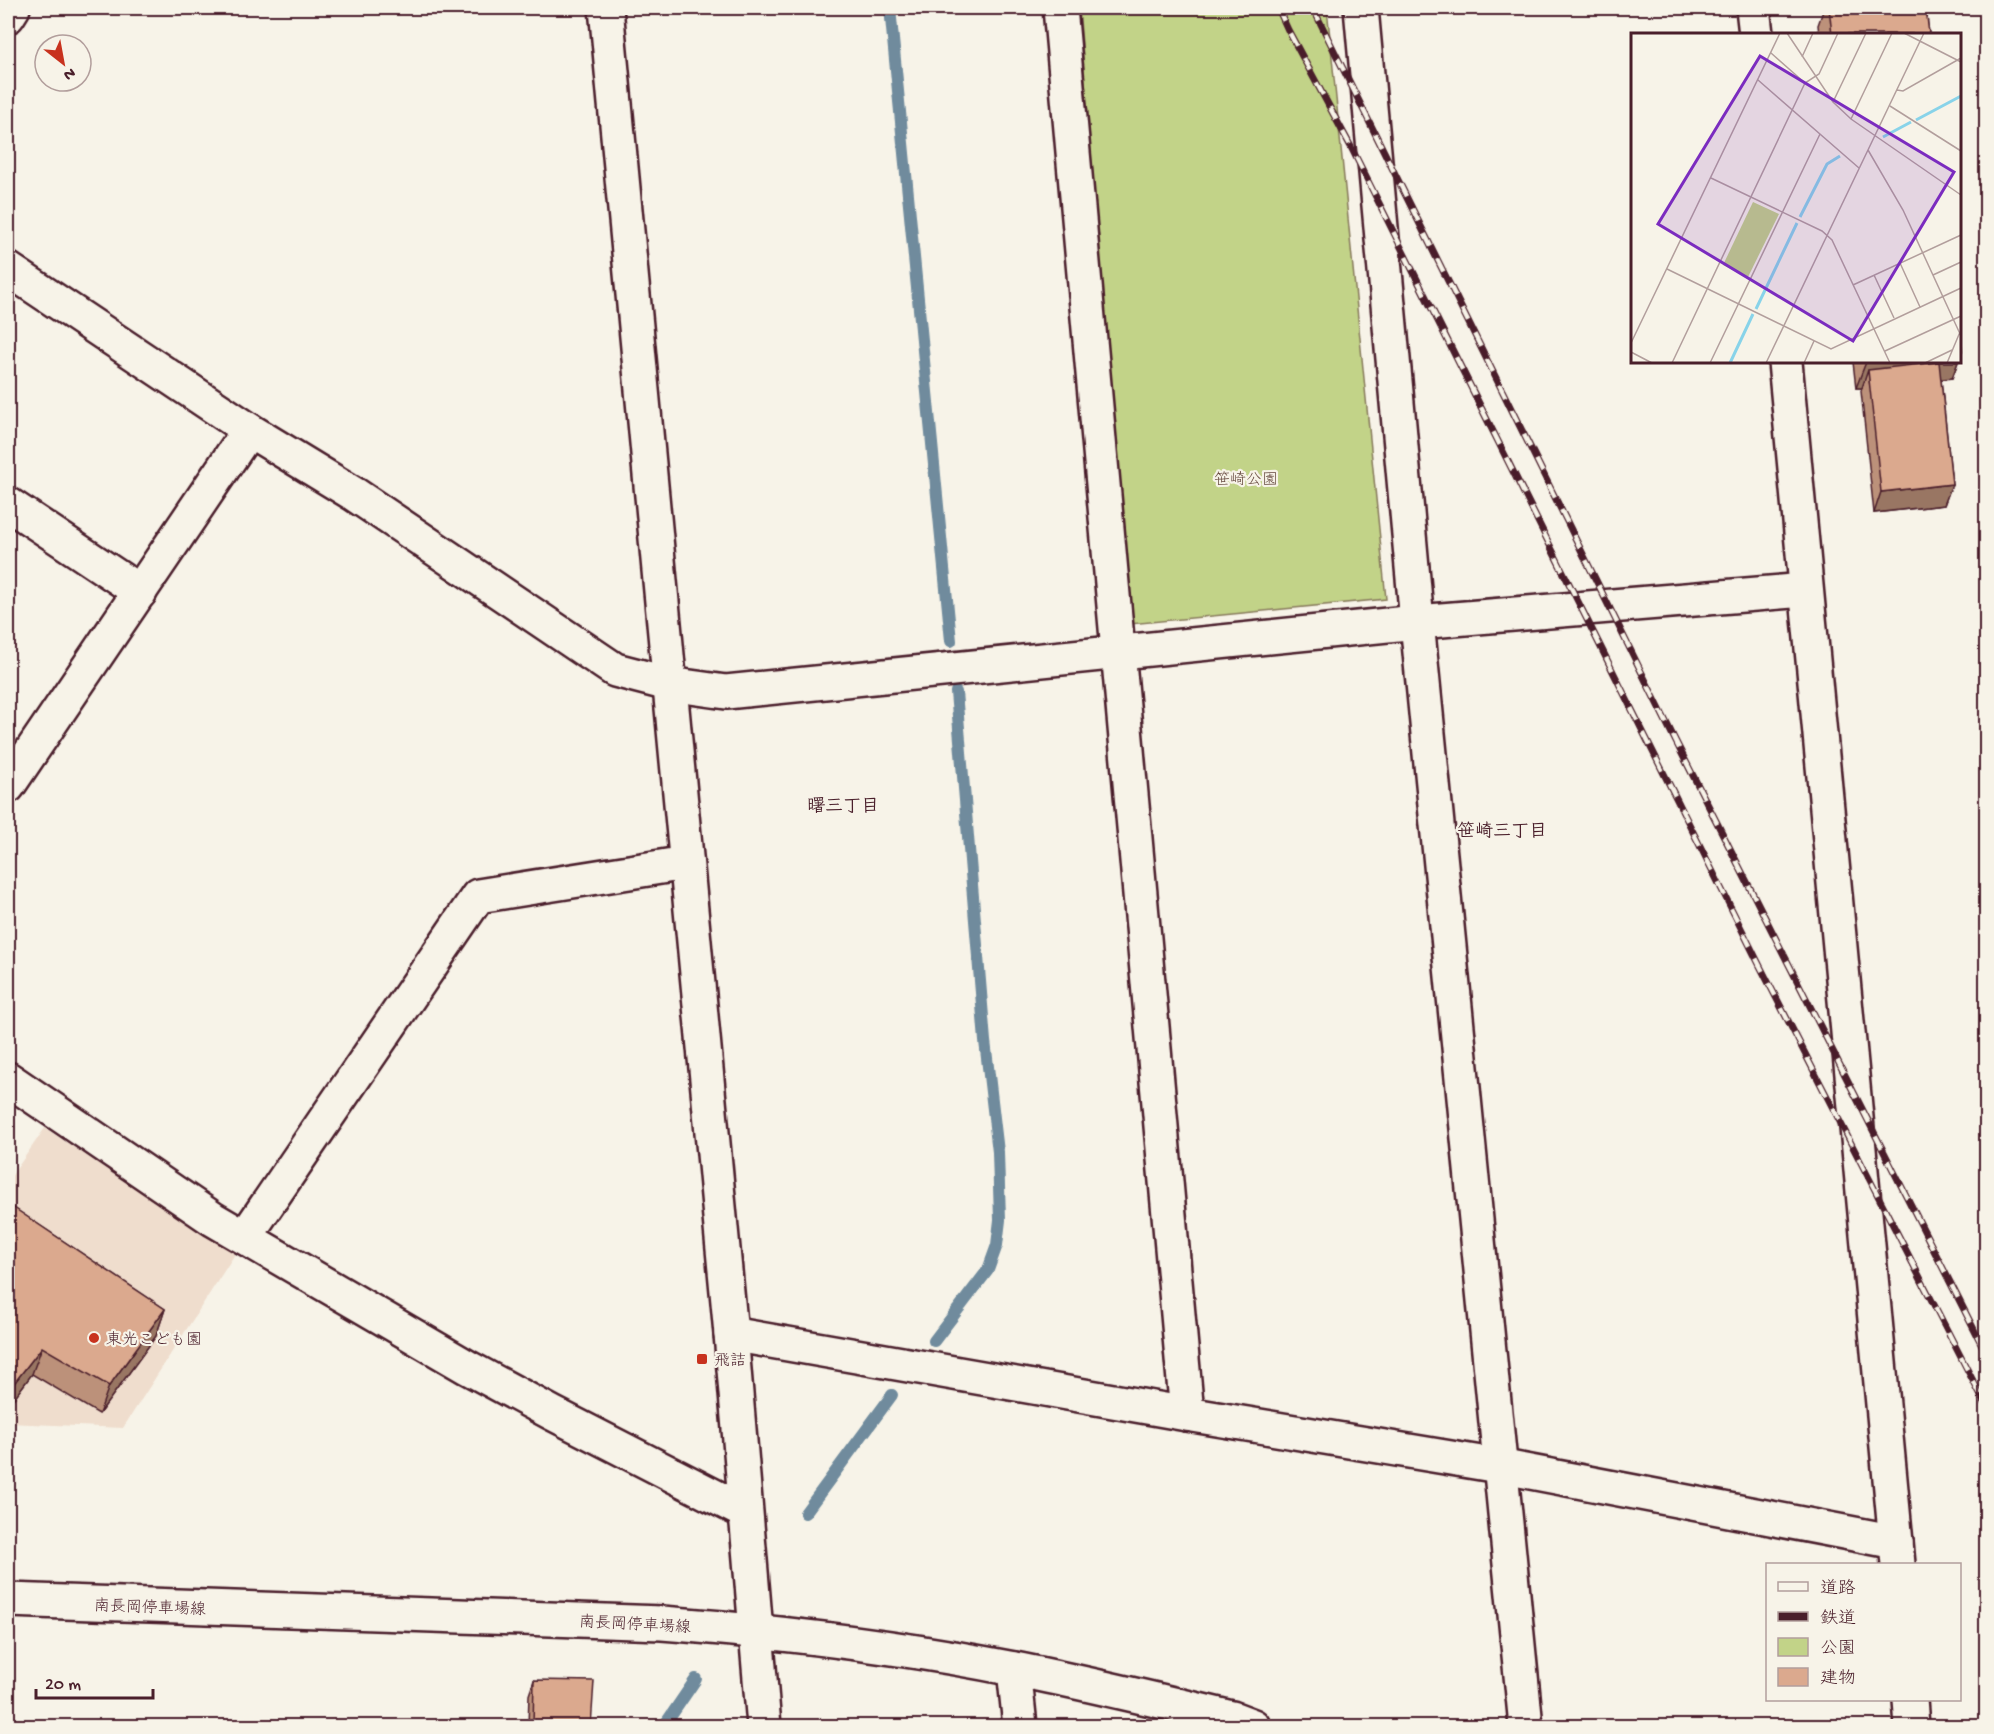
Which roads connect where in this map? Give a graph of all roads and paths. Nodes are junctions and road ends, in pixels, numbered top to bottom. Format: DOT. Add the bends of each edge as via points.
graph roads {
  1 [pos="13,8"];
  2 [pos="606,8"];
  3 [pos="1060,8"];
  4 [pos="1361,8"];
  5 [pos="1753,8"];
  6 [pos="8,16"];
  7 [pos="1756,33"];
  8 [pos="8,269"];
  9 [pos="1785,363"];
  10 [pos="249,430"];
  11 [pos="8,504"];
  12 [pos="1805,590"];
  13 [pos="140,592"];
  14 [pos="1417,622"];
  15 [pos="1117,651"];
  16 [pos="669,684"];
  17 [pos="8,786"];
  18 [pos="686,863"];
  19 [pos="8,1079"];
  20 [pos="245,1237"];
  21 [pos="731,1335"];
  22 [pos="1186,1414"];
  23 [pos="1499,1466"];
  24 [pos="745,1512"];
  25 [pos="1897,1553"];
  26 [pos="8,1600"];
  27 [pos="756,1631"];
  28 [pos="1014,1669"];
  29 [pos="1910,1701"];
  30 [pos="1240,1724"];
  31 [pos="764,1726"];
  32 [pos="1020,1726"];
  33 [pos="1526,1726"];
  34 [pos="1912,1726"];
  1 -- 6 [label="street"];
  2 -- 16 [label="street"];
  3 -- 15 [label="street"];
  4 -- 14 [label="street"];
  5 -- 7 [label="street"];
  8 -- 10 [label="street"];
  9 -- 12 [label="street"];
  10 -- 13 [label="street"];
  10 -- 16 [label="street" via="354,494 615,670"];
  11 -- 13 [label="street"];
  12 -- 14 [label="street"];
  12 -- 25 [label="street"];
  13 -- 17 [label="street"];
  14 -- 15 [label="street"];
  14 -- 23 [label="street"];
  15 -- 16 [label="street" via="726,693"];
  15 -- 22 [label="street"];
  16 -- 18 [label="street"];
  18 -- 20 [label="street" via="478,896"];
  18 -- 21 [label="street"];
  19 -- 20 [label="street"];
  20 -- 24 [label="street" via="457,1361"];
  21 -- 22 [label="street"];
  21 -- 24 [label="street"];
  22 -- 23 [label="street"];
  23 -- 25 [label="street"];
  23 -- 33 [label="street"];
  24 -- 27 [label="street"];
  26 -- 27 [label="street, 南長岡停車場線" via="662,1623"];
  27 -- 28 [label="street, 南長岡停車場線" via="891,1647"];
  27 -- 31 [label="street"];
  28 -- 30 [label="street, 南長岡停車場線"];
  28 -- 32 [label="street"];
  29 -- 34 [label="street"];
}
